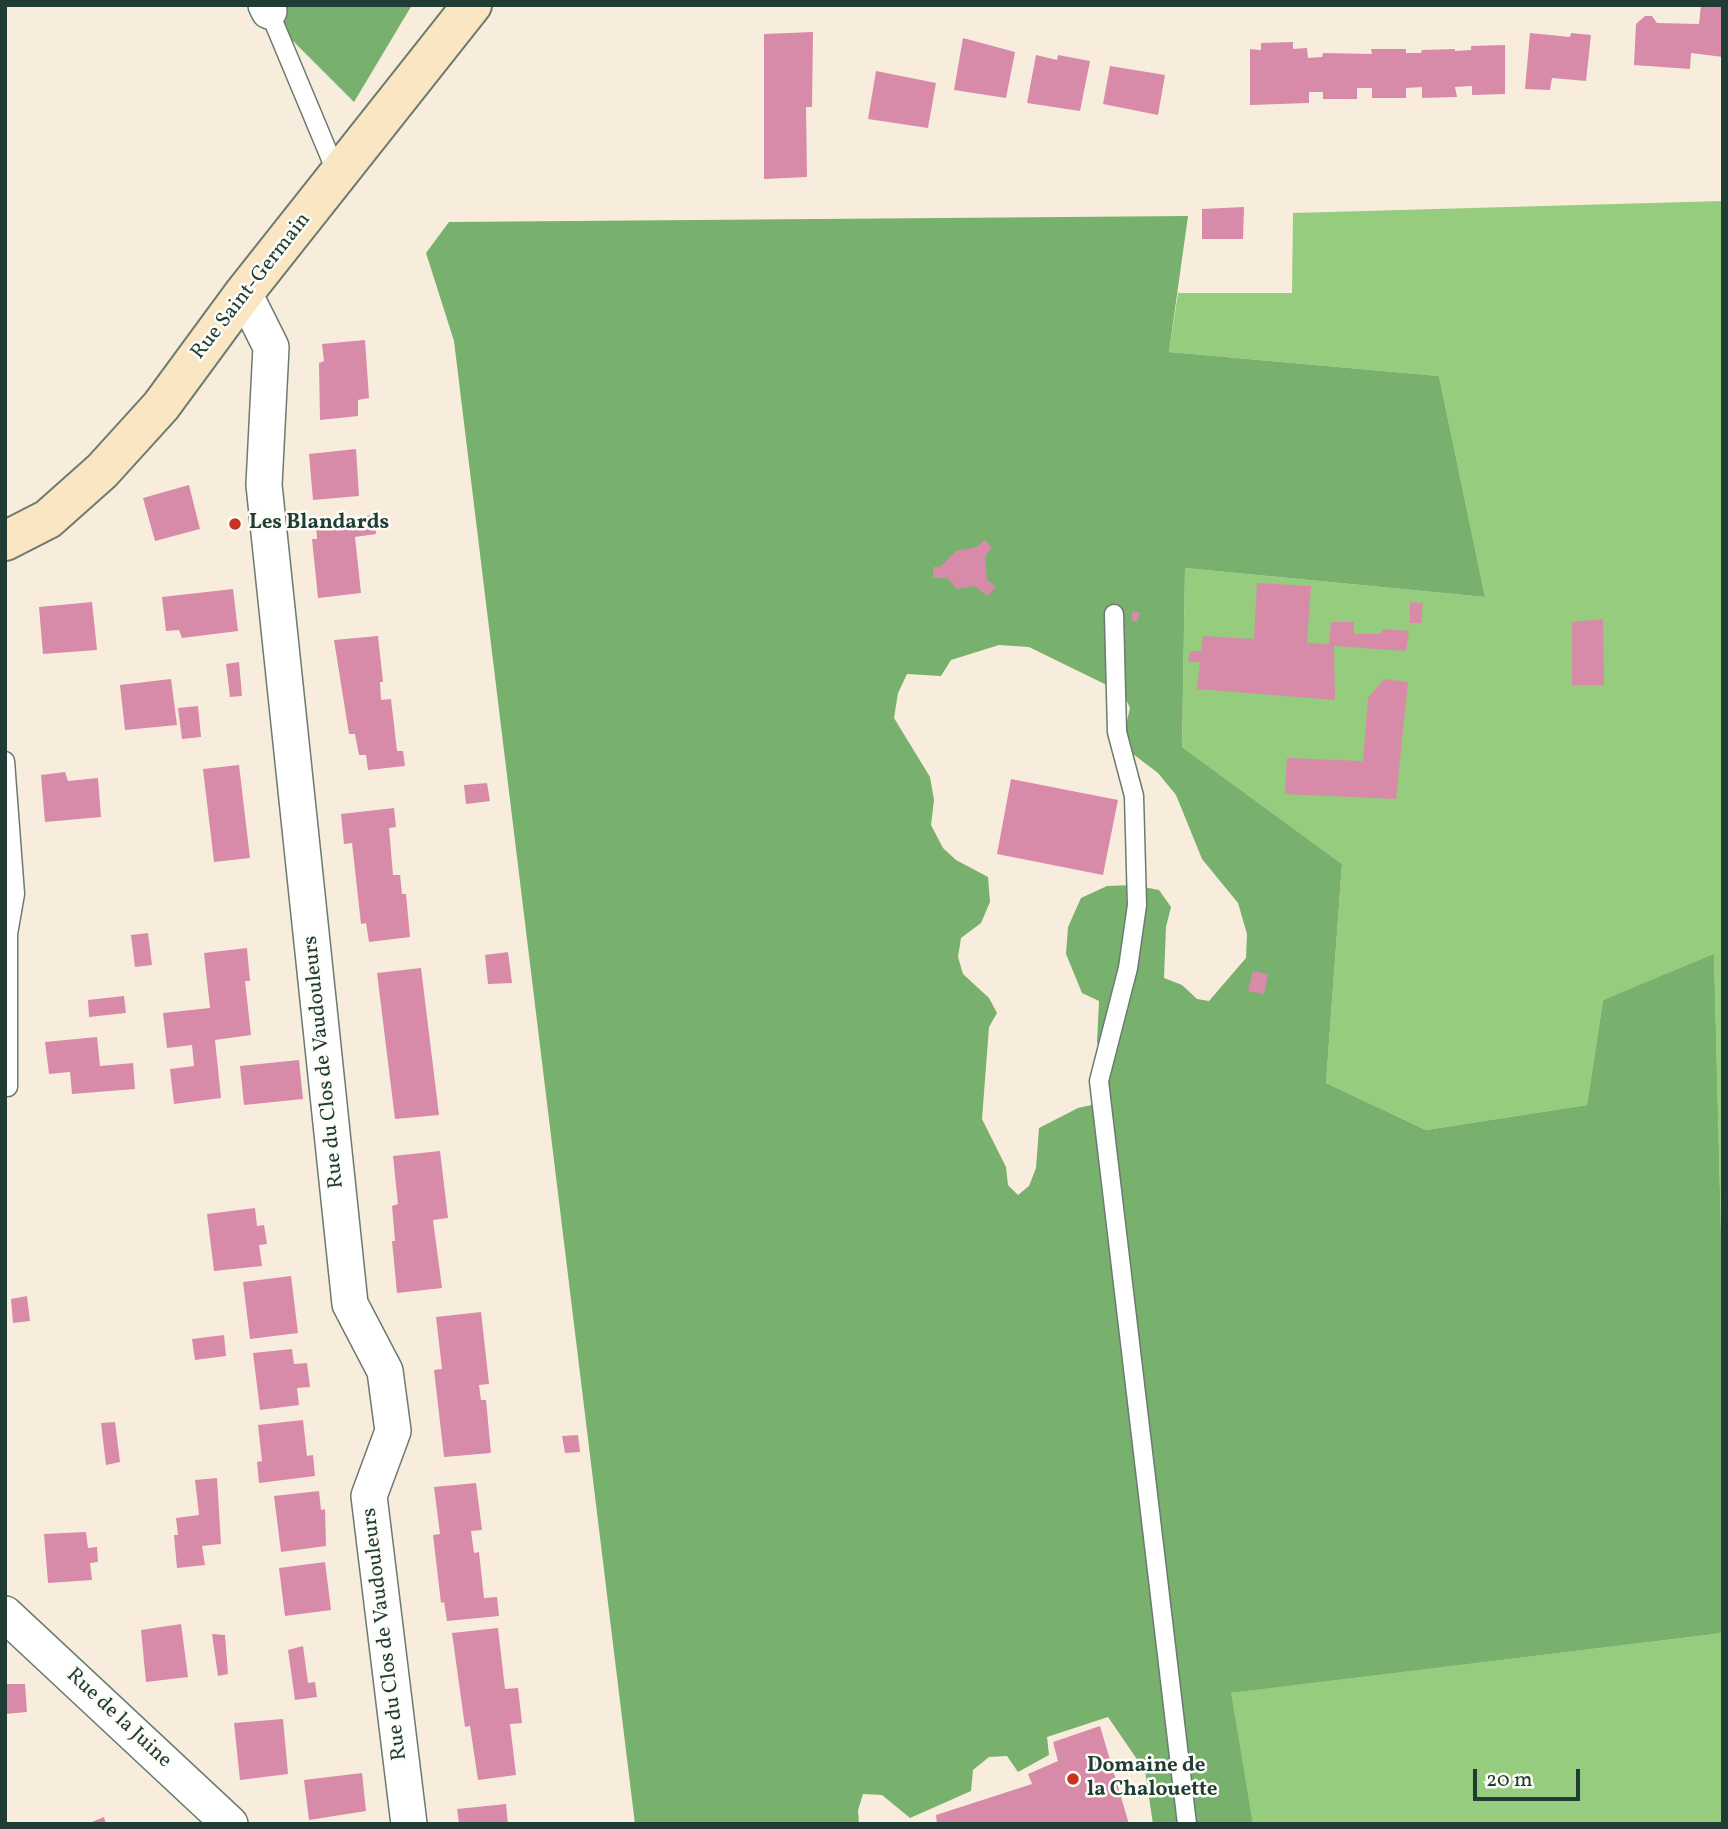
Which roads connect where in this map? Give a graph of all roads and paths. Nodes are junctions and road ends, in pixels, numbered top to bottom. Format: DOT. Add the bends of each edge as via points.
graph roads {
  1 [pos="472,5"];
  2 [pos="267,8"];
  3 [pos="338,176"];
  4 [pos="244,293"];
  5 [pos="5,541"];
  6 [pos="1114,614"];
  7 [pos="5,761"];
  8 [pos="8,1087"];
  9 [pos="5,1614"];
  10 [pos="230,1824"];
  11 [pos="409,1824"];
  12 [pos="1187,1824"];
  1 -- 3 [label="main road, Rue Saint-Germain"];
  2 -- 3 [label="lane"];
  3 -- 4 [label="main road, Rue Saint-Germain"];
  4 -- 5 [label="main road, Rue Saint-Germain" via="162,406 102,471 48,519"];
  4 -- 11 [label="street, Rue du Clos de Vaudouleurs" via="271,347 264,485 350,1304 385,1371 393,1431 369,1496"];
  6 -- 12 [label="lane" via="1117,732 1134,796 1137,905 1128,968 1099,1081"];
  7 -- 8 [label="lane" via="15,894 8,934"];
  9 -- 10 [label="street, Rue de la Juine"];
}
